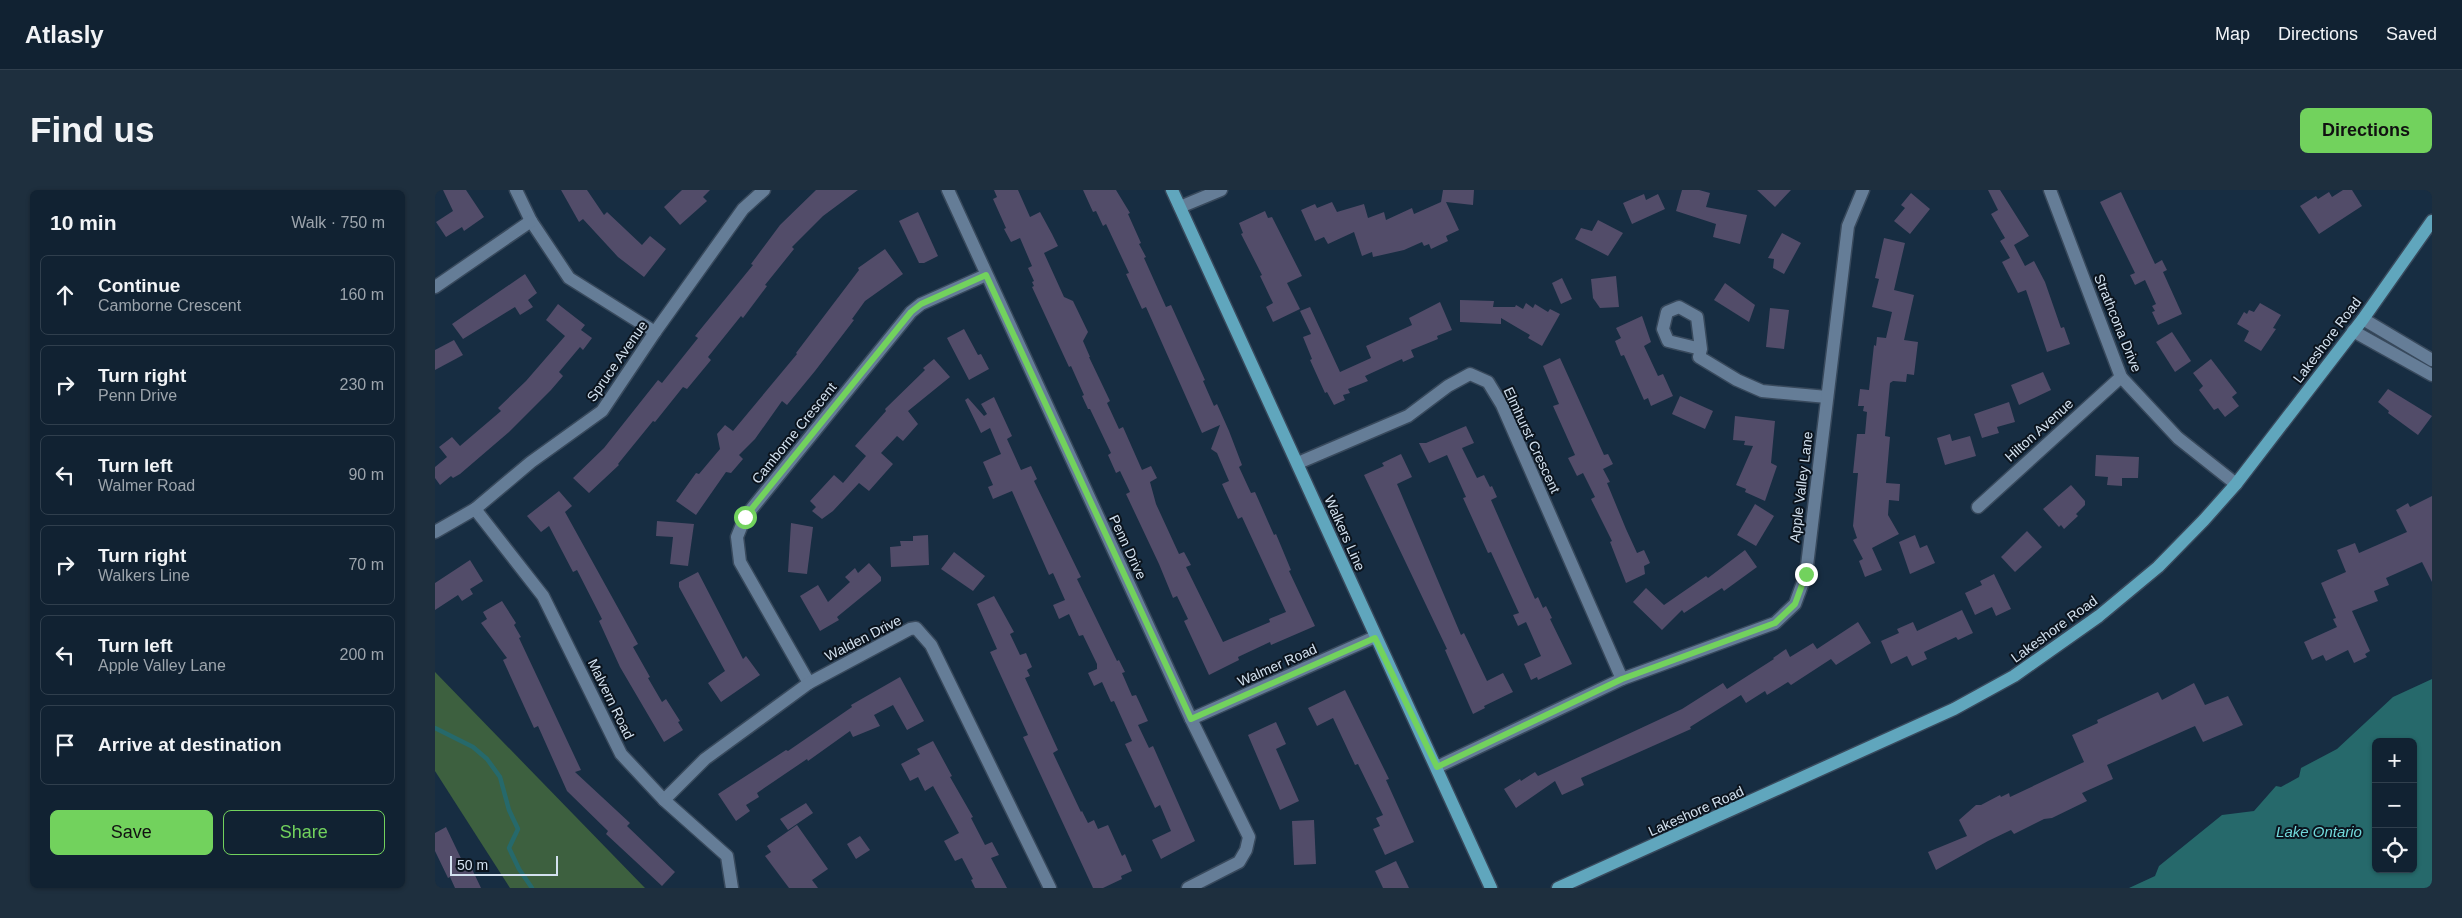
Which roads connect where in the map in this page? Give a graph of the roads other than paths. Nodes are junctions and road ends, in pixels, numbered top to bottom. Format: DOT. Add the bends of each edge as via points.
graph roads {
  1 [pos="516,190"];
  2 [pos="764,190"];
  3 [pos="948,190"];
  4 [pos="1172,190"];
  5 [pos="1221,190"];
  6 [pos="1863,190"];
  7 [pos="2050,190"];
  8 [pos="1180,207"];
  9 [pos="531,221"];
  10 [pos="2432,221"];
  11 [pos="986,275"];
  12 [pos="435,287"];
  13 [pos="2363,319"];
  14 [pos="2353,331"];
  15 [pos="655,332"];
  16 [pos="2395,338"];
  17 [pos="1701,349"];
  18 [pos="2387,351"];
  19 [pos="2432,360"];
  20 [pos="2432,375"];
  21 [pos="2121,376"];
  22 [pos="1827,397"];
  23 [pos="1298,463"];
  24 [pos="2236,484"];
  25 [pos="1978,507"];
  26 [pos="475,509"];
  27 [pos="435,532"];
  28 [pos="1375,638"];
  29 [pos="1622,679"];
  30 [pos="809,683"];
  31 [pos="1191,719"];
  32 [pos="1437,767"];
  33 [pos="664,800"];
  34 [pos="732,888"];
  35 [pos="1050,888"];
  36 [pos="1188,888"];
  37 [pos="1491,888"];
  38 [pos="1558,888"];
  1 -- 9 [label="street"];
  2 -- 15 [label="street, Spruce Avenue" via="743,210"];
  3 -- 11 [label="street, Penn Drive"];
  4 -- 8 [label="main road, Walkers Line"];
  5 -- 8 [label="street"];
  6 -- 22 [label="street, Apple Valley Lane" via="1848,226"];
  7 -- 21 [label="street, Strathcona Drive"];
  8 -- 23 [label="main road, Walkers Line"];
  9 -- 12 [label="street"];
  9 -- 15 [label="street" via="569,278"];
  10 -- 13 [label="main road, Lakeshore Road"];
  11 -- 30 [label="street, Camborne Crescent" via="921,304 911,312 745,517 737,537 740,562"];
  11 -- 31 [label="street, Penn Drive"];
  13 -- 14 [label="main road, Lakeshore Road"];
  13 -- 16 [label="street"];
  14 -- 18 [label="street"];
  14 -- 24 [label="main road, Lakeshore Road"];
  15 -- 26 [label="street, Spruce Avenue" via="602,411 531,462"];
  16 -- 18 [label="street"];
  16 -- 19 [label="street"];
  17 -- 22 [label="street" via="1699,357 1762,391"];
  18 -- 20 [label="street"];
  21 -- 24 [label="street, Strathcona Drive" via="2178,438"];
  21 -- 25 [label="street, Hilton Avenue"];
  22 -- 29 [label="street, Apple Valley Lane" via="1806,574 1795,604 1775,623"];
  23 -- 28 [label="main road, Walkers Line"];
  23 -- 29 [label="street, Elmhurst Crescent" via="1408,416 1470,374 1488,382 1502,404"];
  24 -- 38 [label="main road, Lakeshore Road" via="2158,566 2099,616 2015,676 1937,717"];
  26 -- 27 [label="street, Spruce Avenue"];
  26 -- 33 [label="street, Malvern Road" via="543,596 621,754"];
  28 -- 31 [label="street, Walmer Road"];
  28 -- 32 [label="main road, Walkers Line"];
  29 -- 32 [label="street, Apple Valley Lane"];
  30 -- 33 [label="street, Walden Drive" via="705,759"];
  30 -- 35 [label="street, Walden Drive" via="910,629 922,632"];
  31 -- 36 [label="street, Penn Drive" via="1249,837 1239,862"];
  32 -- 37 [label="main road, Walkers Line"];
  33 -- 34 [label="street, Malvern Road" via="727,856"];
}
